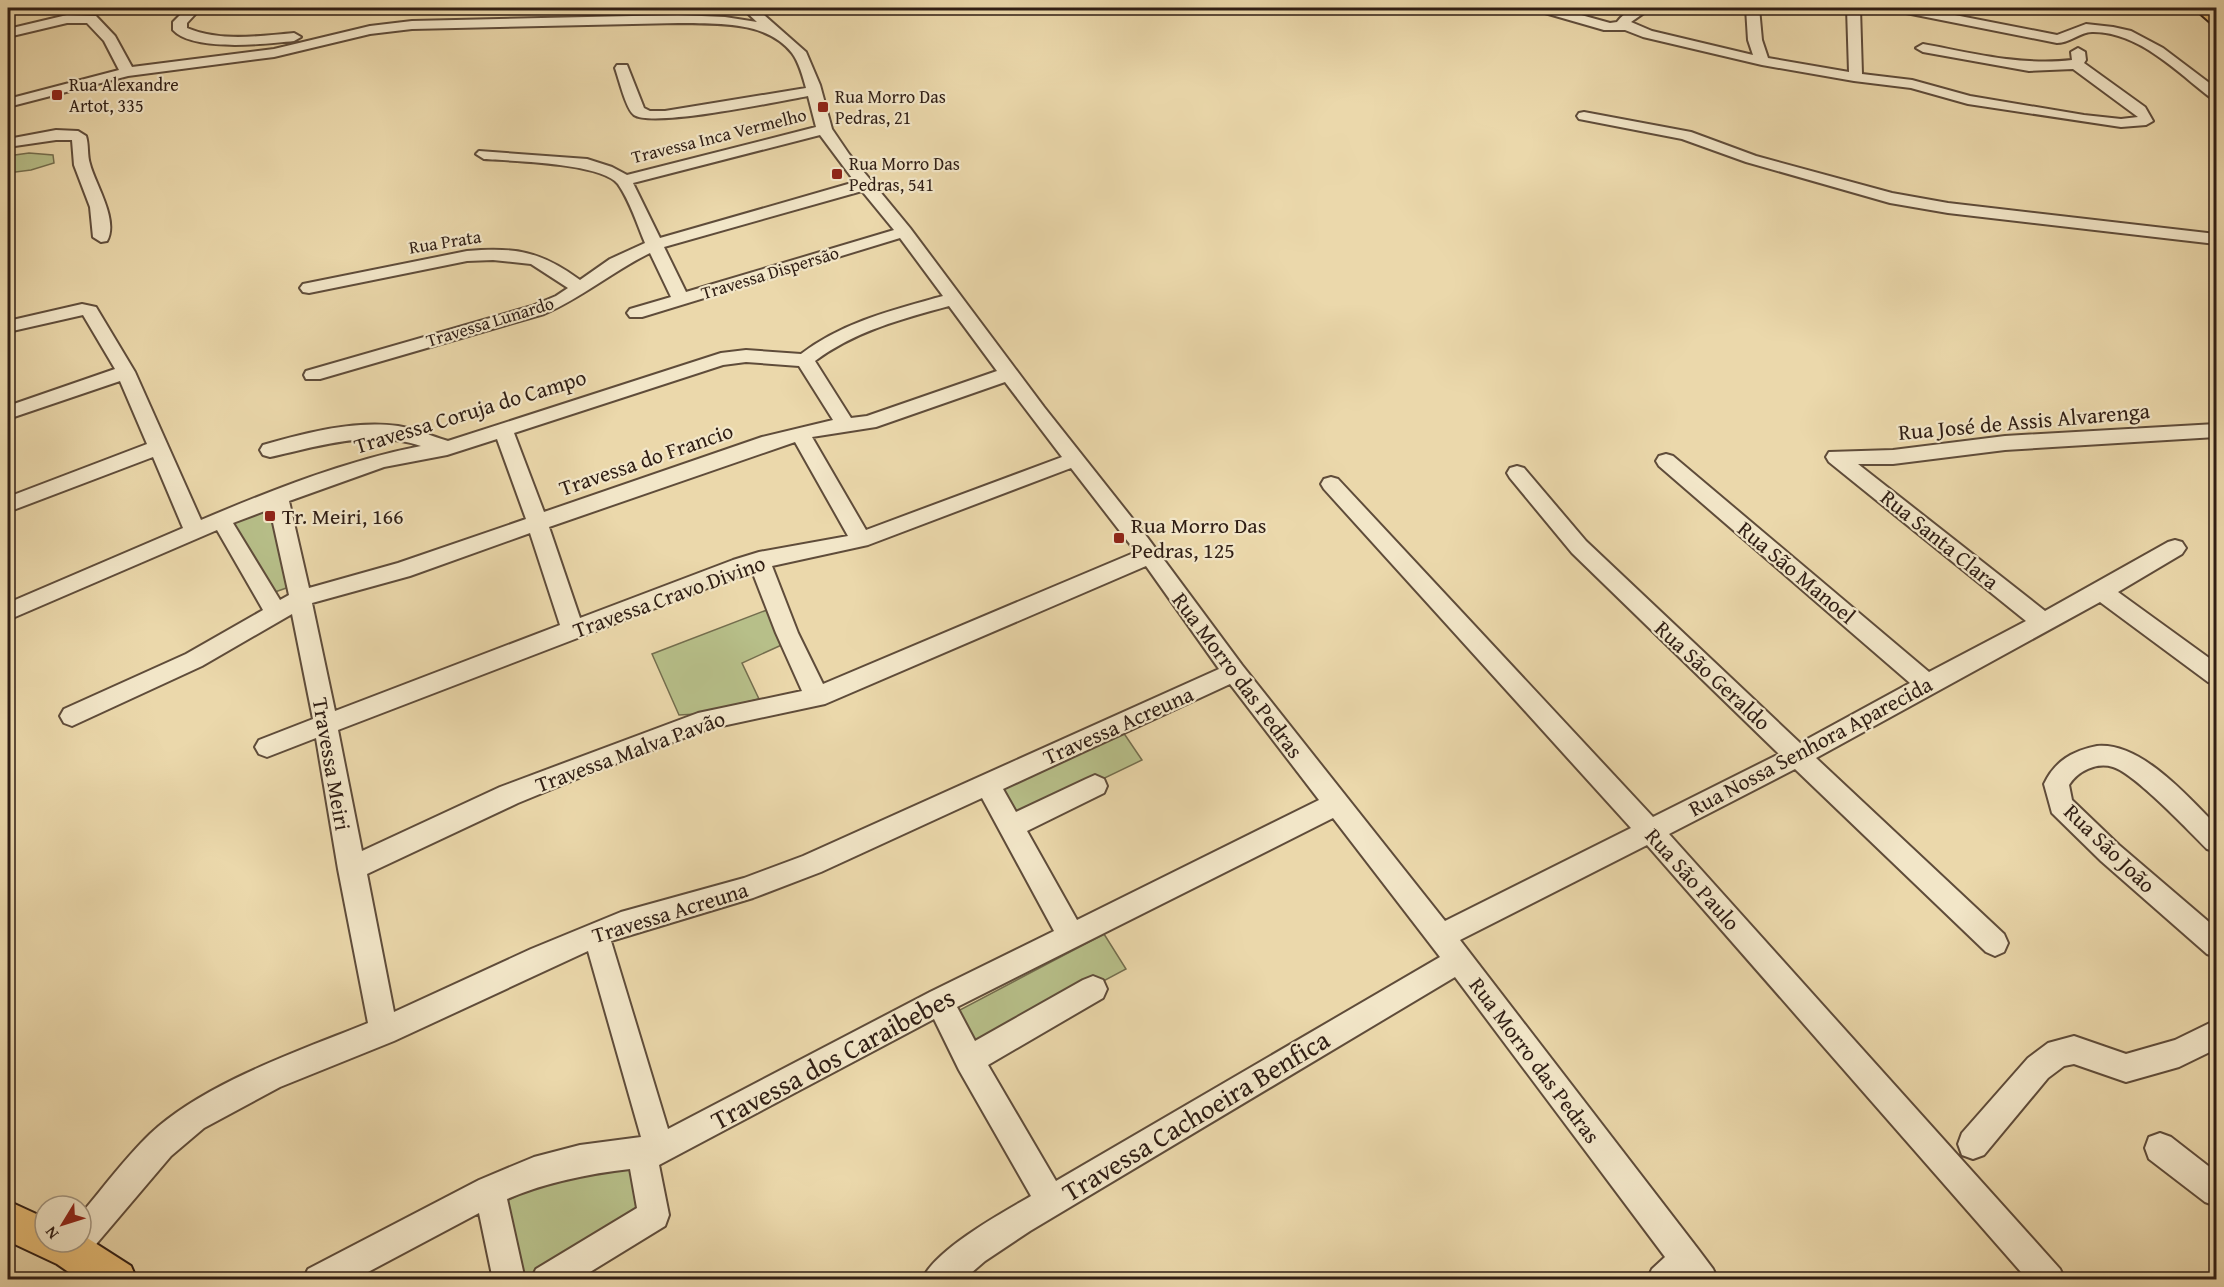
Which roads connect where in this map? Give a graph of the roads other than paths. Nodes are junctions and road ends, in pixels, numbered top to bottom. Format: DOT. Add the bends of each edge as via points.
graph roads {
  1 [pos="194,8"];
  2 [pos="749,8"];
  3 [pos="1543,8"];
  4 [pos="1645,8"];
  5 [pos="1753,8"];
  6 [pos="1854,8"];
  7 [pos="1901,8"];
  8 [pos="2202,8"];
  9 [pos="2217,18"];
  10 [pos="1626,26"];
  11 [pos="370,30"];
  12 [pos="772,30"];
  13 [pos="8,33"];
  14 [pos="2068,39"];
  15 [pos="1923,48"];
  16 [pos="1762,61"];
  17 [pos="2076,64"];
  18 [pos="622,68"];
  19 [pos="127,72"];
  20 [pos="1854,77"];
  21 [pos="813,91"];
  22 [pos="2217,94"];
  23 [pos="8,103"];
  24 [pos="1584,116"];
  25 [pos="825,129"];
  26 [pos="8,143"];
  27 [pos="484,153"];
  28 [pos="624,181"];
  29 [pos="864,185"];
  30 [pos="904,232"];
  31 [pos="100,237"];
  32 [pos="2217,239"];
  33 [pos="654,245"];
  34 [pos="309,288"];
  35 [pos="580,288"];
  36 [pos="681,299"];
  37 [pos="953,299"];
  38 [pos="636,313"];
  39 [pos="8,326"];
  40 [pos="805,360"];
  41 [pos="126,372"];
  42 [pos="1008,374"];
  43 [pos="313,375"];
  44 [pos="8,413"];
  45 [pos="846,425"];
  46 [pos="503,430"];
  47 [pos="2217,430"];
  48 [pos="800,433"];
  49 [pos="159,447"];
  50 [pos="447,448"];
  51 [pos="270,450"];
  52 [pos="1836,457"];
  53 [pos="1076,459"];
  54 [pos="1666,461"];
  55 [pos="1516,473"];
  56 [pos="1330,484"];
  57 [pos="278,498"];
  58 [pos="8,505"];
  59 [pos="221,520"];
  60 [pos="537,522"];
  61 [pos="195,531"];
  62 [pos="861,540"];
  63 [pos="2175,548"];
  64 [pos="1148,556"];
  65 [pos="759,560"];
  66 [pos="2101,591"];
  67 [pos="301,598"];
  68 [pos="275,611"];
  69 [pos="8,612"];
  70 [pos="2043,621"];
  71 [pos="573,631"];
  72 [pos="1234,672"];
  73 [pos="2217,675"];
  74 [pos="1927,684"];
  75 [pos="817,697"];
  76 [pos="72,716"];
  77 [pos="325,726"];
  78 [pos="267,747"];
  79 [pos="1799,756"];
  80 [pos="987,784"];
  81 [pos="1095,786"];
  82 [pos="1336,804"];
  83 [pos="1011,827"];
  84 [pos="1650,831"];
  85 [pos="2217,841"];
  86 [pos="351,869"];
  87 [pos="596,934"];
  88 [pos="1071,935"];
  89 [pos="1440,937"];
  90 [pos="1995,943"];
  91 [pos="2217,945"];
  92 [pos="1459,960"];
  93 [pos="1093,989"];
  94 [pos="940,1001"];
  95 [pos="384,1031"];
  96 [pos="2217,1034"];
  97 [pos="969,1060"];
  98 [pos="1973,1144"];
  99 [pos="2160,1148"];
  100 [pos="651,1152"];
  101 [pos="490,1191"];
  102 [pos="2217,1191"];
  103 [pos="1052,1201"];
  104 [pos="93,1214"];
  105 [pos="8,1221"];
  106 [pos="33,1230"];
  107 [pos="82,1254"];
  108 [pos="1695,1270"];
  109 [pos="117,1280"];
  110 [pos="319,1280"];
  111 [pos="509,1280"];
  112 [pos="547,1280"];
  113 [pos="938,1280"];
  114 [pos="1663,1280"];
  115 [pos="2049,1280"];
  1 -- 11 [label="street" via="180,22 180,30 210,39"];
  2 -- 12 [label="street, Rua Morro das Pedras"];
  3 -- 10 [label="street" via="1609,27"];
  4 -- 10 [label="street" via="1626,18"];
  5 -- 16 [label="street" via="1755,40"];
  6 -- 20 [label="street"];
  7 -- 14 [label="street"];
  8 -- 9 [label="main road"];
  10 -- 16 [label="street"];
  11 -- 12 [label="street" via="439,22 678,19 719,20"];
  11 -- 19 [label="street" via="274,53"];
  12 -- 21 [label="street, Rua Morro das Pedras" via="799,52"];
  13 -- 19 [label="street" via="67,19 91,19 110,39"];
  14 -- 17 [label="street" via="2080,55"];
  14 -- 22 [label="street" via="2090,28 2135,38"];
  15 -- 17 [label="street" via="2029,67"];
  16 -- 20 [label="street"];
  17 -- 20 [label="street" via="2140,111 2146,121 2084,119 1968,100 1912,84"];
  18 -- 21 [label="street" via="637,110 650,116"];
  19 -- 23 [label="street"];
  21 -- 25 [label="street, Rua Morro das Pedras"];
  24 -- 32 [label="street" via="1686,135 1750,159 1890,198"];
  25 -- 28 [label="street, Travessa Inca Vermelho"];
  25 -- 29 [label="street, Rua Morro das Pedras"];
  26 -- 31 [label="street" via="57,135 78,136 82,164 99,201"];
  27 -- 28 [label="street, Travessa Inca Vermelho" via="603,168"];
  28 -- 33 [label="street, Travessa Inca Vermelho"];
  29 -- 30 [label="street, Rua Morro das Pedras"];
  29 -- 33 [label="street, Travessa Lunardo"];
  30 -- 36 [label="street, Travessa Dispersão"];
  30 -- 37 [label="street, Rua Morro das Pedras"];
  33 -- 35 [label="street, Travessa Lunardo" via="616,263"];
  33 -- 36 [label="street, Travessa Inca Vermelho"];
  34 -- 35 [label="street, Rua Prata" via="492,254 539,261"];
  35 -- 43 [label="street, Travessa Lunardo" via="538,310"];
  36 -- 38 [label="street, Travessa Dispersão"];
  37 -- 40 [label="street" via="876,323 824,345"];
  37 -- 42 [label="street, Rua Morro das Pedras"];
  39 -- 41 [label="street" via="87,310"];
  40 -- 45 [label="street"];
  40 -- 46 [label="street, Travessa Coruja do Campo" via="746,356 721,359"];
  41 -- 44 [label="street"];
  41 -- 49 [label="street"];
  42 -- 45 [label="street, Travessa do Francio" via="869,422"];
  42 -- 53 [label="street, Rua Morro das Pedras"];
  45 -- 48 [label="street, Travessa do Francio"];
  46 -- 50 [label="street, Travessa Coruja do Campo"];
  46 -- 60 [label="street"];
  47 -- 52 [label="street, Rua José de Assis Alvarenga" via="2005,442 1893,457"];
  48 -- 60 [label="street, Travessa do Francio"];
  48 -- 62 [label="street"];
  49 -- 58 [label="street"];
  49 -- 61 [label="street"];
  50 -- 51 [label="street" via="397,432 377,432"];
  50 -- 57 [label="street, Travessa Coruja do Campo" via="382,461"];
  52 -- 70 [label="street, Rua Santa Clara"];
  53 -- 62 [label="street, Travessa Cravo Divino"];
  53 -- 64 [label="street, Rua Morro das Pedras"];
  54 -- 74 [label="street, Rua São Manoel"];
  55 -- 79 [label="street, Rua São Geraldo" via="1579,547"];
  56 -- 84 [label="street, Rua São Paulo"];
  57 -- 59 [label="street, Travessa Coruja do Campo"];
  57 -- 67 [label="street, Travessa Meiri"];
  59 -- 61 [label="street, Travessa Coruja do Campo"];
  59 -- 68 [label="street"];
  60 -- 67 [label="street, Travessa do Francio" via="384,576"];
  60 -- 71 [label="street"];
  61 -- 69 [label="street, Travessa Coruja do Campo"];
  62 -- 65 [label="street, Travessa Cravo Divino" via="837,548"];
  63 -- 66 [label="street, Rua Nossa Senhora Aparecida"];
  64 -- 72 [label="street, Rua Morro das Pedras"];
  64 -- 75 [label="street, Travessa Malva Pavão"];
  65 -- 71 [label="street, Travessa Cravo Divino"];
  65 -- 75 [label="street"];
  66 -- 70 [label="street, Rua Nossa Senhora Aparecida"];
  66 -- 73 [label="street"];
  67 -- 68 [label="street, Travessa do Francio"];
  67 -- 77 [label="street, Travessa Meiri"];
  68 -- 76 [label="street, Travessa do Francio" via="194,660"];
  70 -- 74 [label="street, Rua Nossa Senhora Aparecida"];
  71 -- 77 [label="street, Travessa Cravo Divino"];
  72 -- 80 [label="street, Travessa Acreuna"];
  72 -- 82 [label="street, Rua Morro das Pedras"];
  74 -- 79 [label="street, Rua Nossa Senhora Aparecida"];
  75 -- 86 [label="street, Travessa Malva Pavão" via="698,723 509,795"];
  77 -- 78 [label="street, Travessa Cravo Divino"];
  77 -- 86 [label="street, Travessa Meiri"];
  79 -- 84 [label="street, Rua Nossa Senhora Aparecida"];
  79 -- 90 [label="street, Rua São Geraldo"];
  80 -- 83 [label="street"];
  80 -- 87 [label="street, Travessa Acreuna" via="744,890"];
  81 -- 83 [label="street"];
  82 -- 88 [label="street, Travessa dos Caraibebes"];
  82 -- 89 [label="street, Rua Morro das Pedras"];
  83 -- 88 [label="street"];
  84 -- 89 [label="street, Rua Nossa Senhora Aparecida"];
  84 -- 115 [label="street, Rua São Paulo"];
  85 -- 91 [label="street, Rua São João" via="2142,773 2115,756 2091,757 2067,769 2056,784 2061,805"];
  86 -- 95 [label="street, Travessa Meiri"];
  87 -- 95 [label="street, Travessa Acreuna"];
  87 -- 100 [label="street"];
  88 -- 94 [label="street, Travessa dos Caraibebes"];
  89 -- 92 [label="street, Rua Morro das Pedras"];
  92 -- 103 [label="street, Travessa Cachoeira Benfica"];
  92 -- 108 [label="street, Rua Morro das Pedras"];
  93 -- 97 [label="street"];
  94 -- 97 [label="street"];
  94 -- 100 [label="street, Travessa dos Caraibebes"];
  95 -- 104 [label="street, Travessa Acreuna" via="271,1077 194,1118 160,1145"];
  96 -- 98 [label="street" via="2180,1053 2126,1068 2074,1050 2058,1053 2038,1068"];
  97 -- 103 [label="street"];
  99 -- 102 [label="street"];
  100 -- 101 [label="street, Travessa dos Caraibebes" via="580,1160 534,1172"];
  100 -- 112 [label="street" via="654,1215"];
  101 -- 110 [label="street, Travessa dos Caraibebes"];
  101 -- 111 [label="street"];
  103 -- 113 [label="street, Travessa Cachoeira Benfica" via="974,1250"];
  105 -- 106 [label="main road"];
  107 -- 109 [label="main road"];
  108 -- 114 [label="street"];
}
